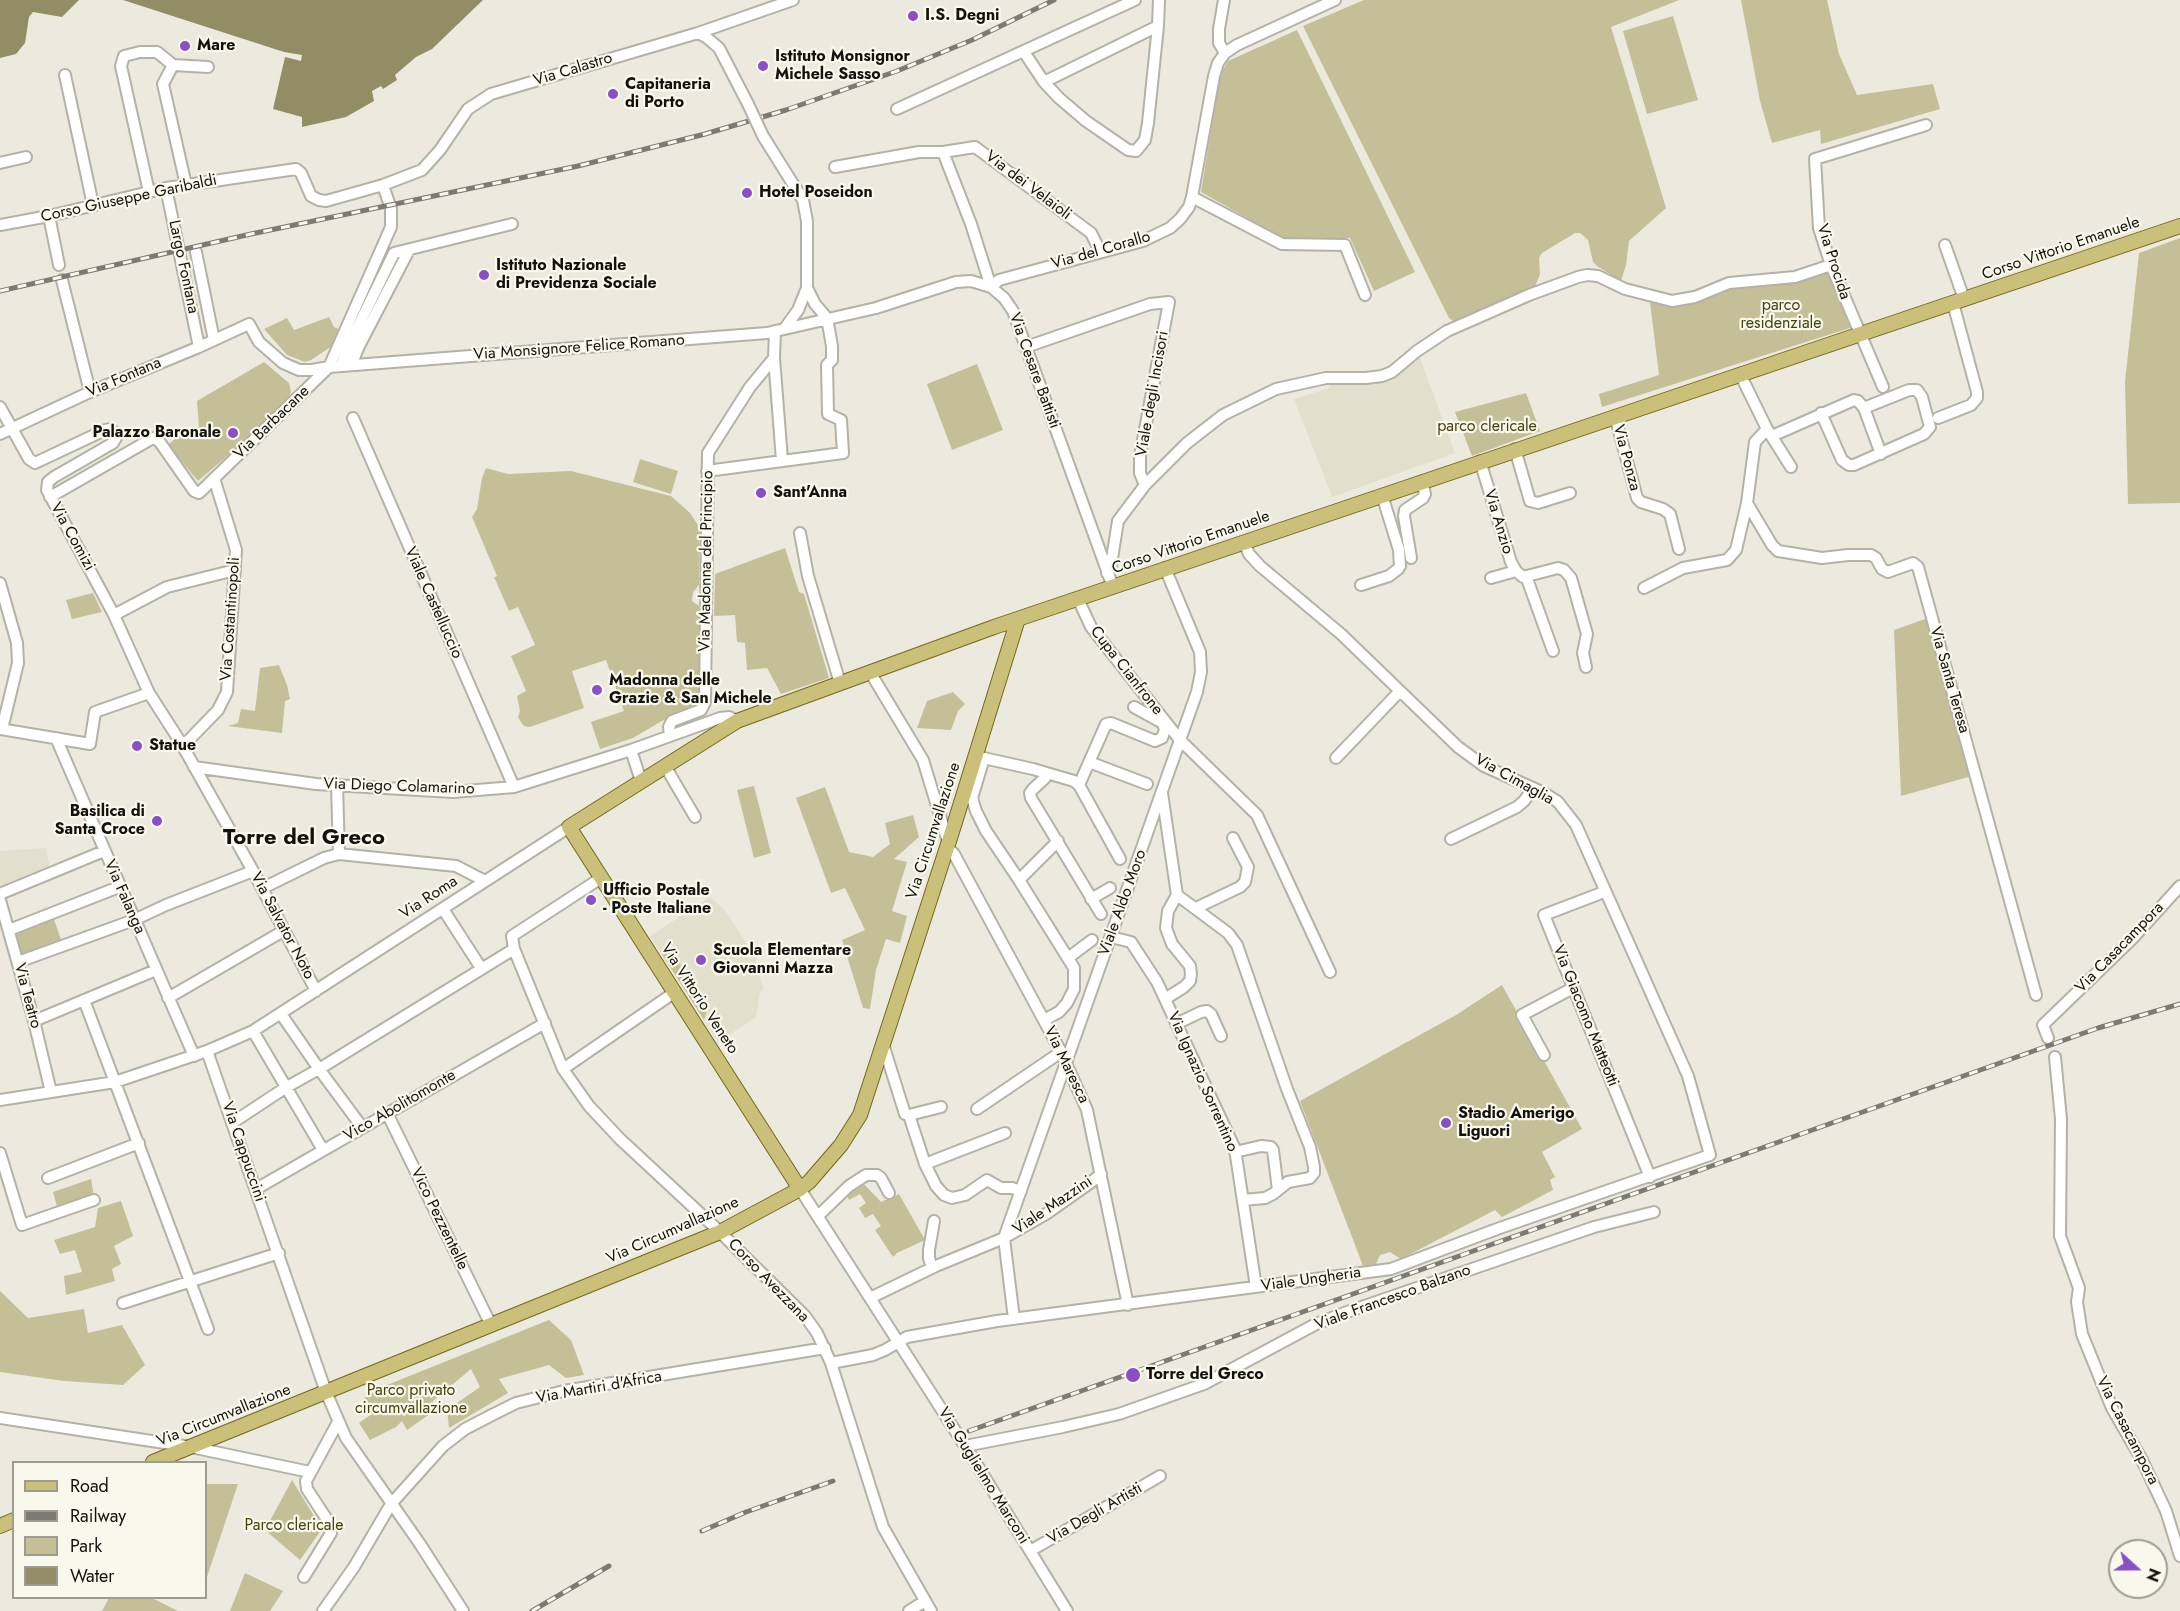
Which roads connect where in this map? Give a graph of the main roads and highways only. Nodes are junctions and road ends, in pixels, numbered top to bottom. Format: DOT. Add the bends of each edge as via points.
graph roads {
  1 [pos="2180,226"];
  2 [pos="1018,619"];
  3 [pos="664,766"];
  4 [pos="569,827"];
  5 [pos="800,1189"];
  6 [pos="156,1461"];
  1 -- 2 [label="main road, Corso Vittorio Emanuele"];
  2 -- 3 [label="main road, Corso Vittorio Emanuele" via="736,721"];
  2 -- 5 [label="main road, Via Circumvallazione" via="980,757 947,844 860,1115 841,1145"];
  3 -- 4 [label="main road, Via Roma"];
  4 -- 5 [label="main road, Via Vittorio Veneto"];
  5 -- 6 [label="main road, Via Circumvallazione" via="720,1232"];
}
